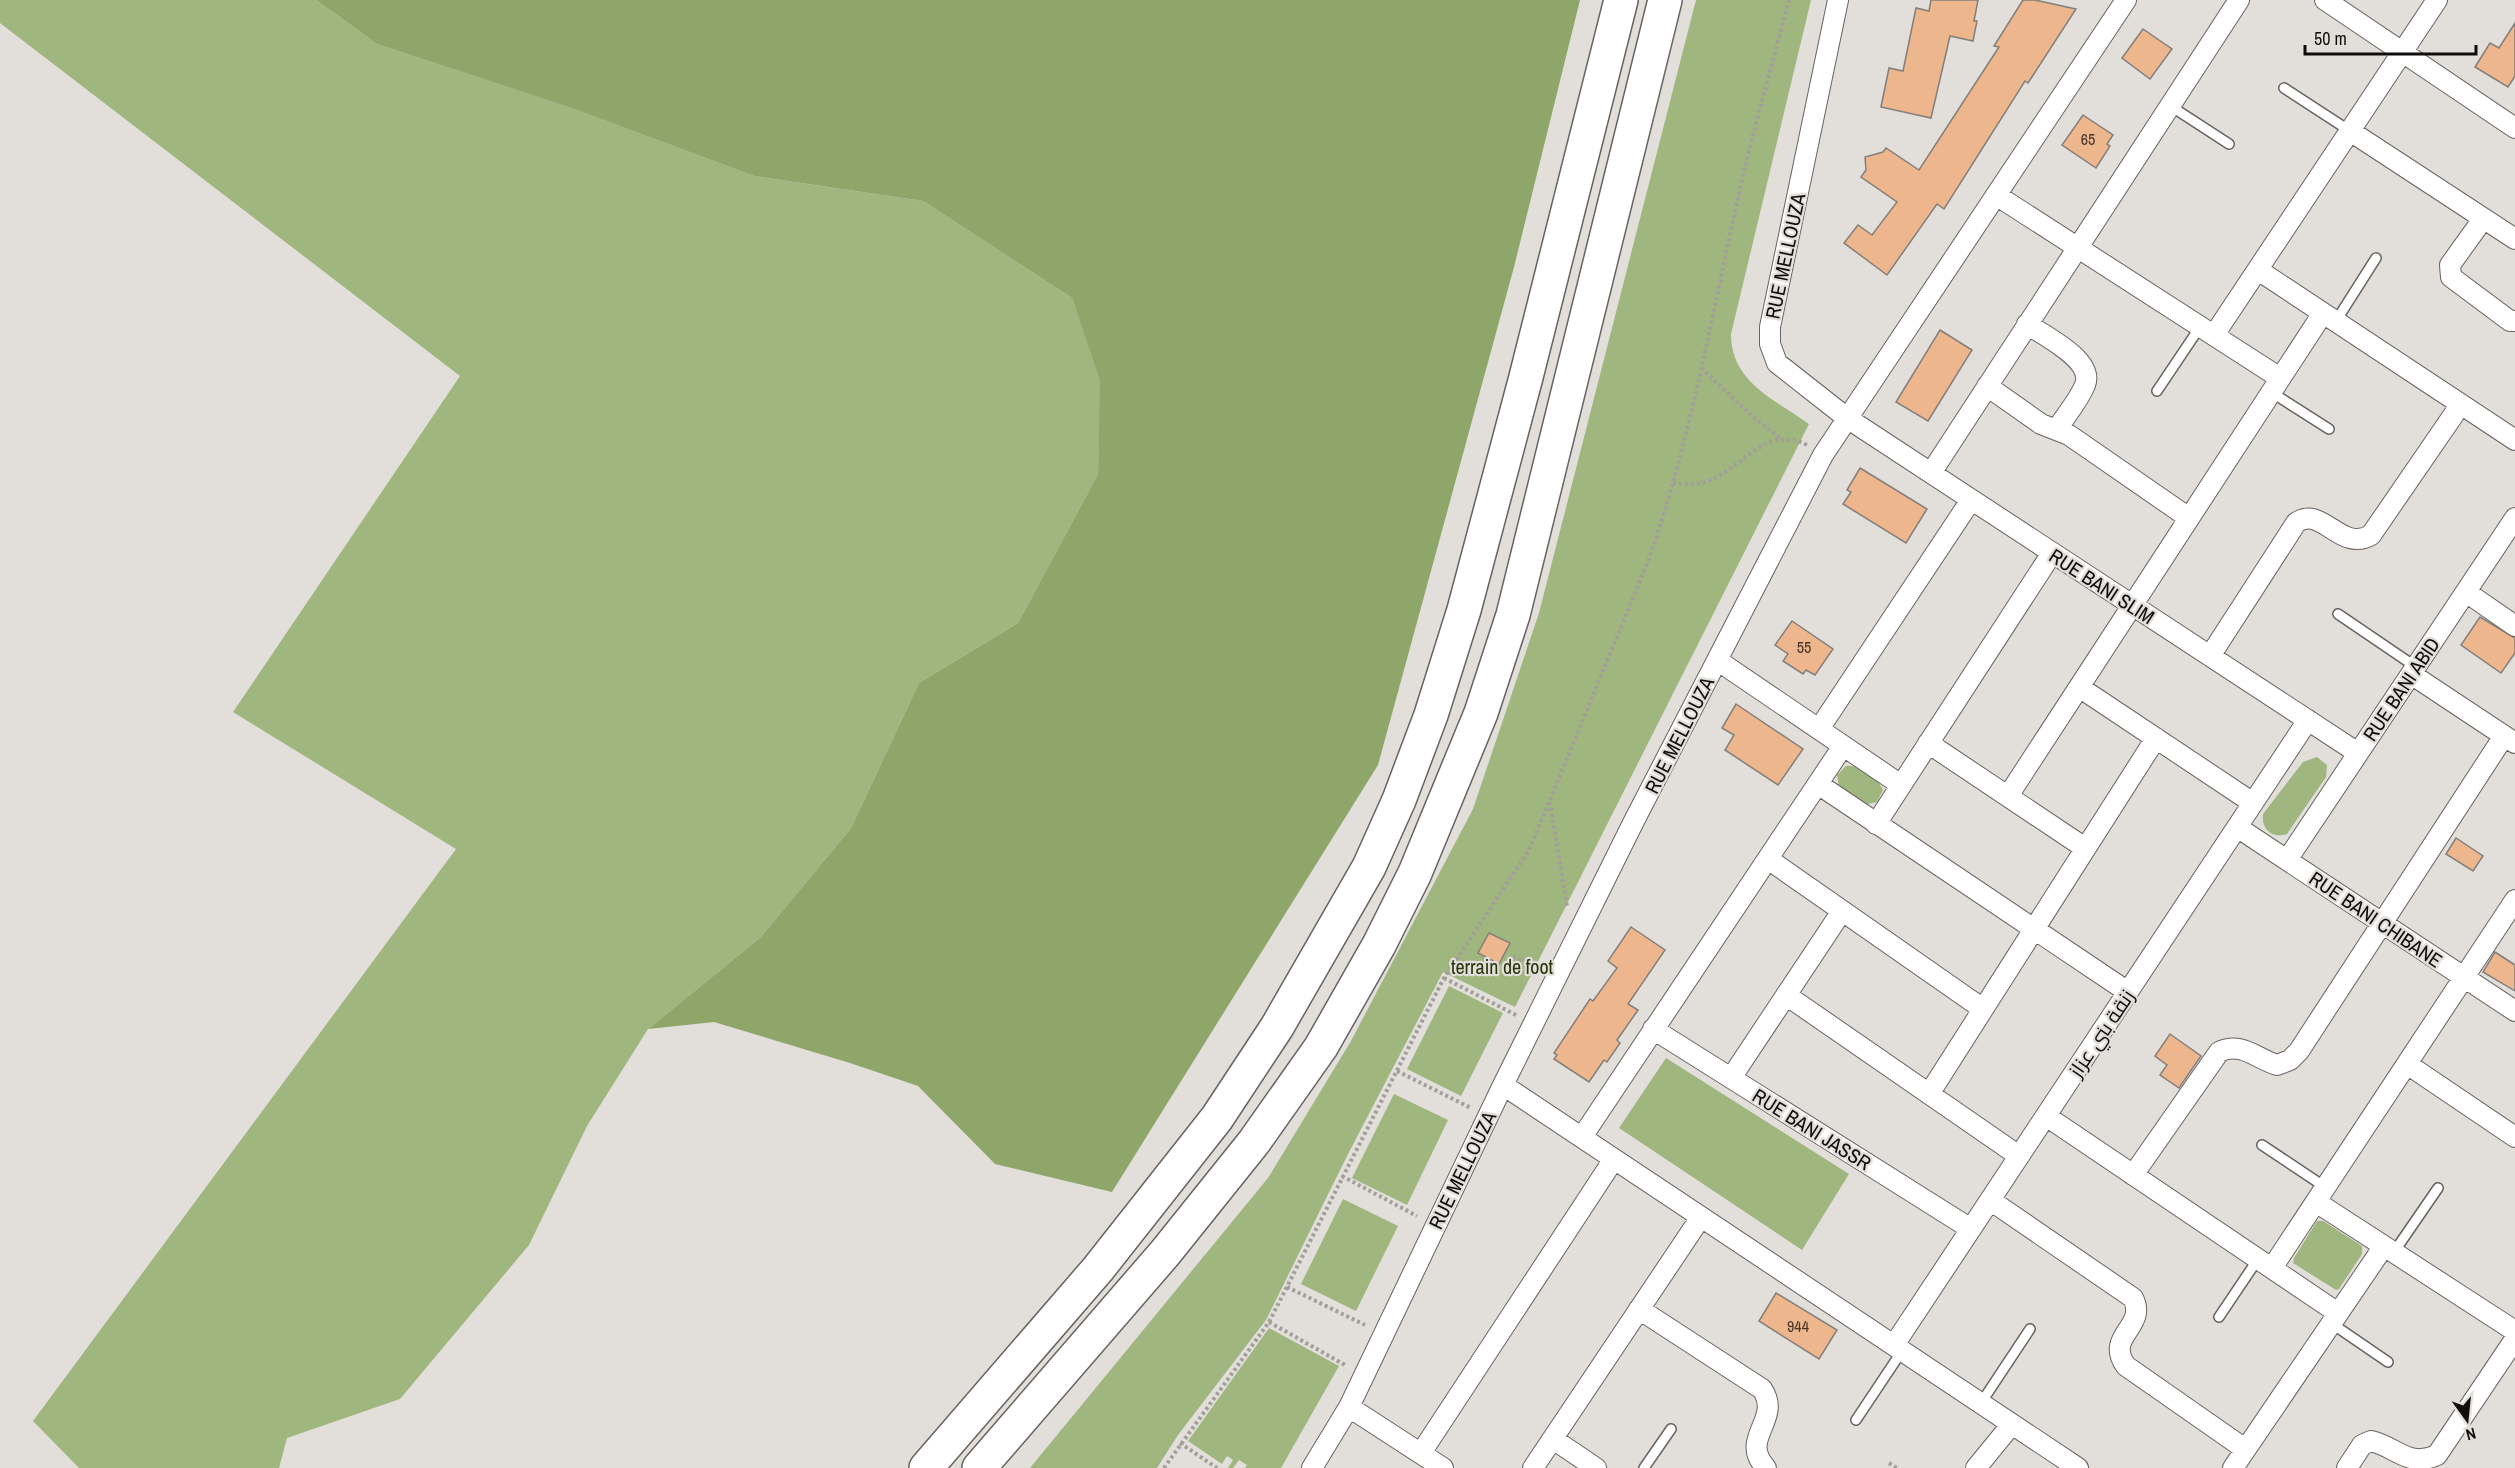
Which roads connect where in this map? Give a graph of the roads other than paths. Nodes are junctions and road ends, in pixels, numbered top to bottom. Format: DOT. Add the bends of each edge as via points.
graph roads {
  1 [pos="1621,0"];
  2 [pos="1665,0"];
  3 [pos="1838,0"];
  4 [pos="2126,0"];
  5 [pos="2239,0"];
  6 [pos="2325,0"];
  7 [pos="2437,0"];
  8 [pos="2403,52"];
  9 [pos="2284,88"];
  10 [pos="2169,105"];
  11 [pos="2515,128"];
  12 [pos="2350,131"];
  13 [pos="2229,144"];
  14 [pos="1996,195"];
  15 [pos="2483,219"];
  16 [pos="2515,239"];
  17 [pos="2076,247"];
  18 [pos="2376,258"];
  19 [pos="2258,270"];
  20 [pos="2329,317"];
  21 [pos="2515,321"];
  22 [pos="2027,324"];
  23 [pos="2207,331"];
  24 [pos="2276,385"];
  25 [pos="1987,386"];
  26 [pos="2157,391"];
  27 [pos="2461,404"];
  28 [pos="1847,418"];
  29 [pos="2057,429"];
  30 [pos="2329,429"];
  31 [pos="2515,440"];
  32 [pos="1931,473"];
  33 [pos="1971,500"];
  34 [pos="2189,518"];
  35 [pos="2515,518"];
  36 [pos="2052,553"];
  37 [pos="2466,592"];
  38 [pos="2132,606"];
  39 [pos="2338,614"];
  40 [pos="2515,626"];
  41 [pos="2210,656"];
  42 [pos="1717,660"];
  43 [pos="2414,670"];
  44 [pos="2079,687"];
  45 [pos="2308,720"];
  46 [pos="1819,729"];
  47 [pos="2156,738"];
  48 [pos="2510,739"];
  49 [pos="1928,743"];
  50 [pos="1843,746"];
  51 [pos="2358,753"];
  52 [pos="1818,784"];
  53 [pos="1901,785"];
  54 [pos="2008,796"];
  55 [pos="2253,802"];
  56 [pos="1876,824"];
  57 [pos="2237,827"];
  58 [pos="2085,849"];
  59 [pos="1768,859"];
  60 [pos="2287,860"];
  61 [pos="2515,900"];
  62 [pos="1842,911"];
  63 [pos="2383,924"];
  64 [pos="2034,929"];
  65 [pos="2464,977"];
  66 [pos="2128,992"];
  67 [pos="1786,996"];
  68 [pos="1983,1009"];
  69 [pos="2515,1011"];
  70 [pos="1653,1029"];
  71 [pos="2407,1064"];
  72 [pos="1731,1078"];
  73 [pos="1503,1085"];
  74 [pos="1929,1094"];
  75 [pos="2046,1116"];
  76 [pos="1582,1137"];
  77 [pos="2515,1137"];
  78 [pos="2262,1145"];
  79 [pos="2019,1156"];
  80 [pos="1614,1159"];
  81 [pos="2133,1175"];
  82 [pos="2438,1188"];
  83 [pos="2320,1194"];
  84 [pos="1990,1200"];
  85 [pos="1701,1217"];
  86 [pos="1971,1229"];
  87 [pos="2389,1249"];
  88 [pos="2265,1264"];
  89 [pos="1639,1309"];
  90 [pos="2219,1317"];
  91 [pos="2335,1318"];
  92 [pos="2030,1329"];
  93 [pos="2515,1331"];
  94 [pos="2515,1339"];
  95 [pos="1898,1348"];
  96 [pos="2388,1362"];
  97 [pos="1981,1403"];
  98 [pos="1349,1407"];
  99 [pos="1856,1420"];
  100 [pos="2012,1424"];
  101 [pos="1671,1429"];
  102 [pos="1553,1439"];
  103 [pos="2246,1449"];
  104 [pos="1434,1463"];
  105 [pos="926,1468"];
  106 [pos="979,1468"];
  107 [pos="1312,1468"];
  108 [pos="1533,1468"];
  109 [pos="1596,1468"];
  110 [pos="1644,1468"];
  111 [pos="1766,1468"];
  112 [pos="1976,1468"];
  113 [pos="2078,1468"];
  114 [pos="2233,1468"];
  115 [pos="2347,1468"];
  1 -- 105 [label="highway" via="1464,610 1427,726 1373,857 1277,1027 1217,1118 1098,1269"];
  2 -- 106 [label="highway" via="1513,615 1481,713 1415,873 1321,1047 1254,1142 1165,1253"];
  3 -- 28 [label="street, RUE MELLOUZA" via="1769,336 1777,363"];
  4 -- 14 [label="street"];
  5 -- 10 [label="street"];
  6 -- 8 [label="street"];
  7 -- 8 [label="street"];
  8 -- 11 [label="street"];
  8 -- 12 [label="street"];
  9 -- 12 [label="lane"];
  10 -- 13 [label="lane"];
  10 -- 17 [label="street"];
  12 -- 15 [label="street"];
  12 -- 19 [label="street"];
  14 -- 17 [label="street"];
  14 -- 28 [label="street"];
  15 -- 16 [label="street"];
  15 -- 21 [label="street" via="2450,265 2451,277"];
  17 -- 22 [label="street"];
  17 -- 23 [label="street"];
  18 -- 20 [label="lane"];
  19 -- 20 [label="street"];
  19 -- 23 [label="street"];
  20 -- 24 [label="street"];
  20 -- 27 [label="street"];
  22 -- 25 [label="street"];
  22 -- 29 [label="street" via="2077,358 2086,372 2085,385"];
  23 -- 24 [label="street"];
  23 -- 26 [label="lane"];
  24 -- 30 [label="lane"];
  24 -- 34 [label="street"];
  25 -- 29 [label="street" via="2041,424"];
  25 -- 32 [label="street"];
  27 -- 31 [label="street"];
  27 -- 41 [label="street" via="2371,535 2350,539 2312,519 2296,523"];
  28 -- 32 [label="street, RUE BANI SLIM"];
  28 -- 42 [label="street, RUE MELLOUZA" via="1823,455"];
  29 -- 34 [label="street"];
  32 -- 33 [label="street, RUE BANI SLIM"];
  33 -- 36 [label="street, RUE BANI SLIM"];
  33 -- 46 [label="street"];
  34 -- 38 [label="street"];
  35 -- 37 [label="street, RUE BANI ABID"];
  36 -- 38 [label="street, RUE BANI SLIM"];
  36 -- 49 [label="street"];
  37 -- 40 [label="street"];
  37 -- 43 [label="street, RUE BANI ABID"];
  38 -- 41 [label="street, RUE BANI SLIM"];
  38 -- 44 [label="street"];
  39 -- 43 [label="lane"];
  41 -- 45 [label="street, RUE BANI SLIM"];
  42 -- 46 [label="street"];
  42 -- 73 [label="street, RUE MELLOUZA"];
  43 -- 48 [label="street"];
  43 -- 51 [label="street, RUE BANI ABID"];
  44 -- 47 [label="street"];
  44 -- 54 [label="street"];
  45 -- 51 [label="street, RUE BANI SLIM"];
  45 -- 55 [label="street, زنقة بني عزاز"];
  46 -- 50 [label="street"];
  47 -- 55 [label="street"];
  47 -- 58 [label="street"];
  48 -- 63 [label="street"];
  49 -- 53 [label="street"];
  49 -- 54 [label="street"];
  50 -- 52 [label="street"];
  50 -- 53 [label="street"];
  51 -- 60 [label="street, RUE BANI ABID"];
  52 -- 56 [label="street"];
  52 -- 59 [label="street"];
  53 -- 56 [label="street"];
  54 -- 58 [label="street"];
  55 -- 57 [label="street, زنقة بني عزاز"];
  56 -- 64 [label="street"];
  57 -- 60 [label="street, RUE BANI CHIBANE"];
  57 -- 66 [label="street, زنقة بني عزاز"];
  58 -- 64 [label="street"];
  59 -- 62 [label="street"];
  59 -- 70 [label="street"];
  60 -- 63 [label="street, RUE BANI CHIBANE"];
  61 -- 65 [label="street"];
  62 -- 67 [label="street"];
  62 -- 68 [label="street"];
  63 -- 65 [label="street, RUE BANI CHIBANE"];
  63 -- 81 [label="street" via="2295,1056 2277,1065 2240,1048 2219,1052"];
  64 -- 66 [label="street"];
  64 -- 68 [label="street"];
  65 -- 69 [label="street, RUE BANI CHIBANE"];
  65 -- 71 [label="street"];
  66 -- 75 [label="street, زنقة بني عزاز"];
  67 -- 72 [label="street"];
  67 -- 74 [label="street"];
  68 -- 74 [label="street"];
  70 -- 72 [label="street, RUE BANI JASSR"];
  70 -- 76 [label="street"];
  71 -- 77 [label="street"];
  71 -- 83 [label="street"];
  72 -- 86 [label="street, RUE BANI JASSR"];
  73 -- 76 [label="street"];
  73 -- 98 [label="street, RUE MELLOUZA"];
  74 -- 79 [label="street"];
  75 -- 79 [label="street, زنقة بني عزاز"];
  75 -- 81 [label="street"];
  76 -- 80 [label="street"];
  78 -- 83 [label="lane"];
  79 -- 84 [label="street, زنقة بني عزاز"];
  80 -- 85 [label="street"];
  80 -- 104 [label="street"];
  81 -- 88 [label="street"];
  82 -- 87 [label="lane"];
  83 -- 87 [label="street"];
  83 -- 88 [label="street"];
  84 -- 86 [label="street, زنقة بني عزاز"];
  84 -- 103 [label="street" via="2133,1298 2137,1304 2136,1318 2119,1348 2121,1360"];
  85 -- 89 [label="street"];
  85 -- 95 [label="street"];
  86 -- 95 [label="street, زنقة بني عزاز"];
  87 -- 91 [label="street"];
  87 -- 93 [label="street"];
  88 -- 90 [label="lane"];
  88 -- 91 [label="street"];
  89 -- 102 [label="street"];
  89 -- 111 [label="street" via="1762,1389 1769,1408 1755,1445"];
  91 -- 96 [label="lane"];
  91 -- 103 [label="street"];
  92 -- 97 [label="lane"];
  94 -- 115 [label="street" via="2437,1455 2422,1462 2407,1460 2371,1441 2362,1444"];
  95 -- 97 [label="street"];
  95 -- 99 [label="lane"];
  97 -- 100 [label="street"];
  98 -- 104 [label="street"];
  98 -- 107 [label="street, RUE MELLOUZA"];
  100 -- 112 [label="street"];
  100 -- 113 [label="street"];
  101 -- 110 [label="lane"];
  102 -- 108 [label="street"];
  102 -- 109 [label="street"];
  103 -- 114 [label="street"];
}
